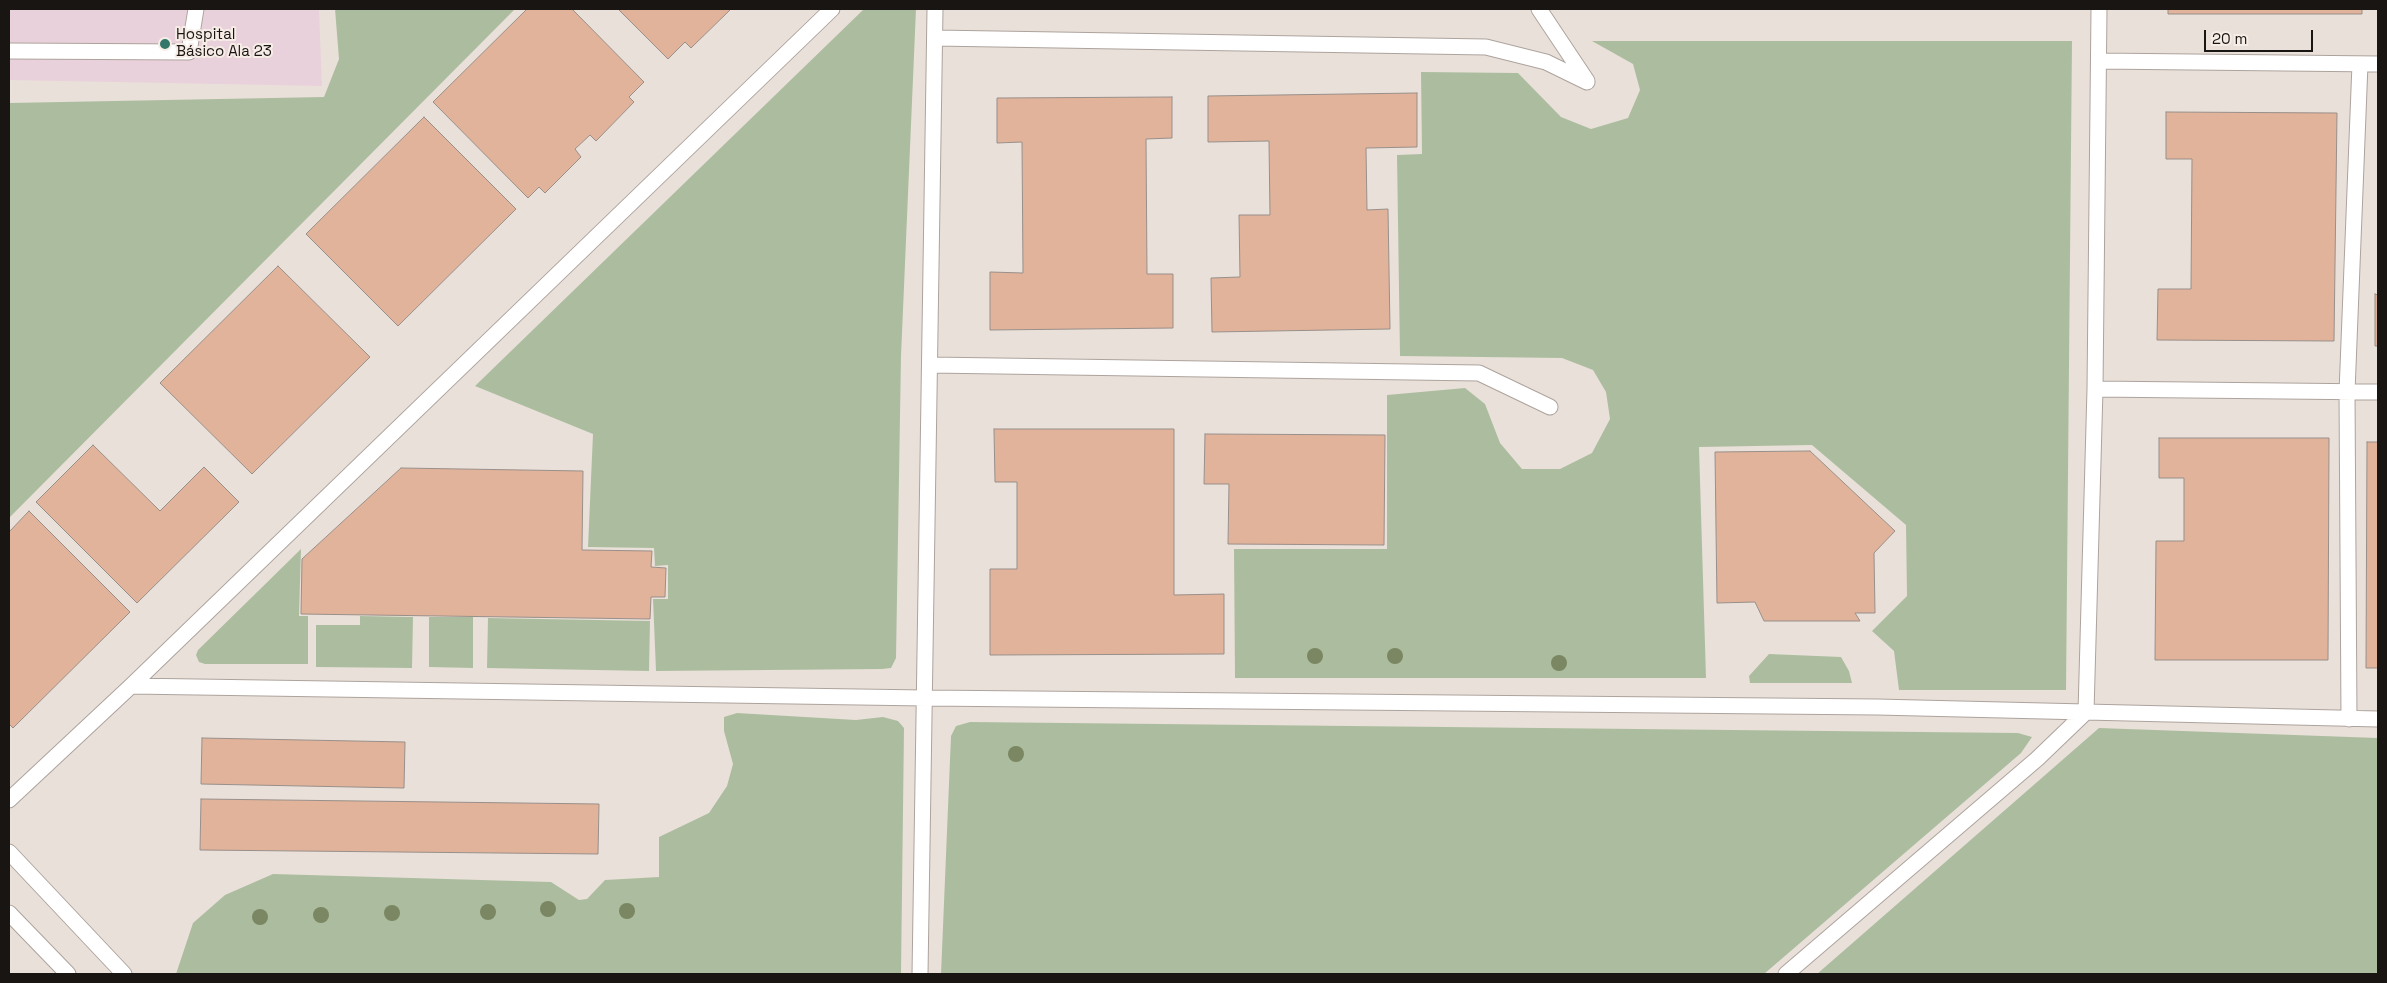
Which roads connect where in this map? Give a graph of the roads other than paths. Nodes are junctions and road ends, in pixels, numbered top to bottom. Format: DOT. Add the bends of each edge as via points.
graph roads {
  1 [pos="196,9"];
  2 [pos="832,9"];
  3 [pos="935,9"];
  4 [pos="1539,9"];
  5 [pos="2099,9"];
  6 [pos="935,38"];
  7 [pos="9,51"];
  8 [pos="2099,61"];
  9 [pos="2360,64"];
  10 [pos="2378,64"];
  11 [pos="930,365"];
  12 [pos="2095,389"];
  13 [pos="2348,392"];
  14 [pos="2378,392"];
  15 [pos="1550,407"];
  16 [pos="131,686"];
  17 [pos="925,698"];
  18 [pos="2086,712"];
  19 [pos="2349,719"];
  20 [pos="2378,719"];
  21 [pos="9,800"];
  22 [pos="9,852"];
  23 [pos="9,913"];
  24 [pos="68,974"];
  25 [pos="124,974"];
  26 [pos="920,974"];
  27 [pos="1786,974"];
  1 -- 7 [label="lane" via="189,52"];
  2 -- 16 [label="lane"];
  3 -- 6 [label="lane"];
  4 -- 6 [label="lane" via="1587,82 1546,62 1486,47"];
  5 -- 8 [label="lane"];
  6 -- 11 [label="lane"];
  8 -- 9 [label="lane"];
  8 -- 12 [label="lane"];
  9 -- 10 [label="lane"];
  9 -- 13 [label="lane"];
  11 -- 15 [label="lane" via="1478,373"];
  11 -- 17 [label="lane"];
  12 -- 13 [label="lane"];
  12 -- 18 [label="lane"];
  13 -- 14 [label="lane"];
  13 -- 19 [label="lane"];
  16 -- 17 [label="lane"];
  16 -- 21 [label="lane"];
  17 -- 18 [label="lane"];
  17 -- 26 [label="lane"];
  18 -- 19 [label="lane"];
  18 -- 27 [label="lane" via="2037,759"];
  19 -- 20 [label="lane"];
  22 -- 25 [label="lane"];
  23 -- 24 [label="lane"];
}
